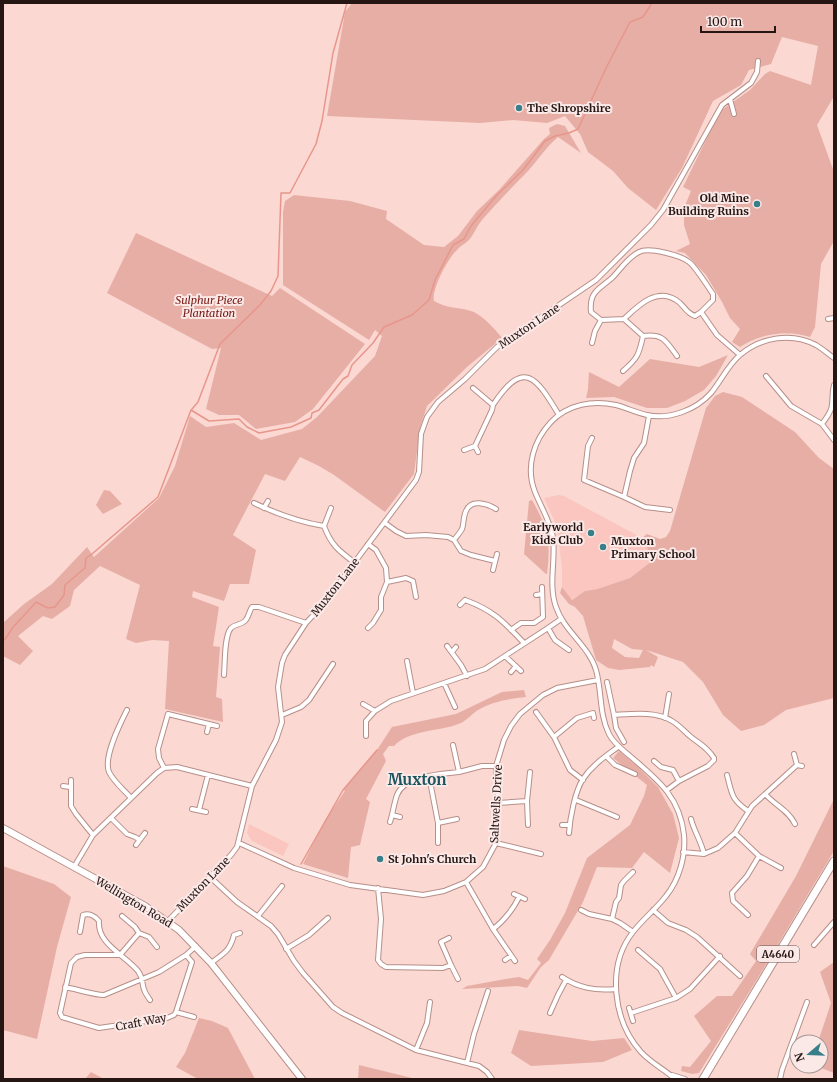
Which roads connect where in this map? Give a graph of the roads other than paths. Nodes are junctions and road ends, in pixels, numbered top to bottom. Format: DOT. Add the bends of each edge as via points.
graph roads {
  1 [pos="758,61"];
  2 [pos="730,99"];
  3 [pos="734,114"];
  4 [pos="700,312"];
  5 [pos="624,318"];
  6 [pos="834,318"];
  7 [pos="828,319"];
  8 [pos="601,320"];
  9 [pos="643,336"];
  10 [pos="592,342"];
  11 [pos="740,355"];
  12 [pos="677,356"];
  13 [pos="834,358"];
  14 [pos="623,371"];
  15 [pos="766,376"];
  16 [pos="834,385"];
  17 [pos="474,388"];
  18 [pos="493,405"];
  19 [pos="559,415"];
  20 [pos="649,416"];
  21 [pos="822,424"];
  22 [pos="592,438"];
  23 [pos="834,440"];
  24 [pos="476,446"];
  25 [pos="464,450"];
  26 [pos="478,452"];
  27 [pos="624,497"];
  28 [pos="268,501"];
  29 [pos="254,503"];
  30 [pos="264,508"];
  31 [pos="330,508"];
  32 [pos="496,509"];
  33 [pos="670,510"];
  34 [pos="385,523"];
  35 [pos="324,526"];
  36 [pos="454,540"];
  37 [pos="368,544"];
  38 [pos="497,554"];
  39 [pos="495,561"];
  40 [pos="355,562"];
  41 [pos="493,570"];
  42 [pos="387,582"];
  43 [pos="542,587"];
  44 [pos="542,594"];
  45 [pos="536,595"];
  46 [pos="416,597"];
  47 [pos="460,605"];
  48 [pos="561,619"];
  49 [pos="306,623"];
  50 [pos="368,628"];
  51 [pos="548,628"];
  52 [pos="511,630"];
  53 [pos="524,643"];
  54 [pos="447,646"];
  55 [pos="456,647"];
  56 [pos="569,650"];
  57 [pos="452,652"];
  58 [pos="505,656"];
  59 [pos="407,662"];
  60 [pos="333,664"];
  61 [pos="516,666"];
  62 [pos="521,671"];
  63 [pos="511,672"];
  64 [pos="224,675"];
  65 [pos="467,676"];
  66 [pos="598,680"];
  67 [pos="607,682"];
  68 [pos="444,683"];
  69 [pos="413,693"];
  70 [pos="669,694"];
  71 [pos="668,699"];
  72 [pos="674,700"];
  73 [pos="363,704"];
  74 [pos="455,707"];
  75 [pos="592,707"];
  76 [pos="127,710"];
  77 [pos="375,711"];
  78 [pos="536,712"];
  79 [pos="119,713"];
  80 [pos="593,713"];
  81 [pos="282,715"];
  82 [pos="614,715"];
  83 [pos="124,716"];
  84 [pos="594,718"];
  85 [pos="665,718"];
  86 [pos="209,724"];
  87 [pos="217,726"];
  88 [pos="207,732"];
  89 [pos="366,736"];
  90 [pos="554,737"];
  91 [pos="624,742"];
  92 [pos="453,745"];
  93 [pos="618,747"];
  94 [pos="794,754"];
  95 [pos="606,756"];
  96 [pos="654,761"];
  97 [pos="496,766"];
  98 [pos="164,768"];
  99 [pos="459,772"];
  100 [pos="530,772"];
  101 [pos="635,774"];
  102 [pos="208,775"];
  103 [pos="727,775"];
  104 [pos="429,776"];
  105 [pos="71,780"];
  106 [pos="583,780"];
  107 [pos="679,781"];
  108 [pos="63,786"];
  109 [pos="252,786"];
  110 [pos="70,787"];
  111 [pos="667,790"];
  112 [pos="765,794"];
  113 [pos="131,798"];
  114 [pos="576,800"];
  115 [pos="527,801"];
  116 [pos="498,803"];
  117 [pos="192,809"];
  118 [pos="200,810"];
  119 [pos="748,811"];
  120 [pos="206,812"];
  121 [pos="392,815"];
  122 [pos="400,817"];
  123 [pos="617,817"];
  124 [pos="111,818"];
  125 [pos="457,819"];
  126 [pos="691,819"];
  127 [pos="390,822"];
  128 [pos="529,822"];
  129 [pos="438,823"];
  130 [pos="795,824"];
  131 [pos="570,825"];
  132 [pos="562,826"];
  133 [pos="3,828"];
  134 [pos="145,833"];
  135 [pos="569,833"];
  136 [pos="735,833"];
  137 [pos="93,836"];
  138 [pos="140,840"];
  139 [pos="239,843"];
  140 [pos="438,843"];
  141 [pos="496,843"];
  142 [pos="136,845"];
  143 [pos="683,852"];
  144 [pos="541,854"];
  145 [pos="704,854"];
  146 [pos="759,856"];
  147 [pos="834,861"];
  148 [pos="74,867"];
  149 [pos="781,868"];
  150 [pos="633,872"];
  151 [pos="210,877"];
  152 [pos="466,882"];
  153 [pos="282,886"];
  154 [pos="378,888"];
  155 [pos="514,894"];
  156 [pos="519,897"];
  157 [pos="525,899"];
  158 [pos="581,910"];
  159 [pos="653,910"];
  160 [pos="585,912"];
  161 [pos="748,915"];
  162 [pos="122,916"];
  163 [pos="258,916"];
  164 [pos="328,918"];
  165 [pos="582,918"];
  166 [pos="612,919"];
  167 [pos="168,921"];
  168 [pos="834,922"];
  169 [pos="493,929"];
  170 [pos="230,931"];
  171 [pos="80,932"];
  172 [pos="633,932"];
  173 [pos="139,933"];
  174 [pos="240,933"];
  175 [pos="234,935"];
  176 [pos="449,938"];
  177 [pos="814,945"];
  178 [pos="196,946"];
  179 [pos="157,947"];
  180 [pos="286,949"];
  181 [pos="638,950"];
  182 [pos="120,955"];
  183 [pos="186,955"];
  184 [pos="511,956"];
  185 [pos="720,956"];
  186 [pos="505,960"];
  187 [pos="515,961"];
  188 [pos="211,963"];
  189 [pos="451,965"];
  190 [pos="740,976"];
  191 [pos="562,977"];
  192 [pos="143,978"];
  193 [pos="458,979"];
  194 [pos="566,980"];
  195 [pos="65,987"];
  196 [pos="616,989"];
  197 [pos="488,991"];
  198 [pos="676,998"];
  199 [pos="150,1000"];
  200 [pos="430,1002"];
  201 [pos="807,1002"];
  202 [pos="629,1008"];
  203 [pos="176,1012"];
  204 [pos="550,1013"];
  205 [pos="631,1013"];
  206 [pos="194,1017"];
  207 [pos="634,1021"];
  208 [pos="416,1050"];
  209 [pos="468,1062"];
  210 [pos="670,1075"];
  211 [pos="302,1079"];
  212 [pos="492,1079"];
  213 [pos="675,1079"];
  214 [pos="685,1079"];
  215 [pos="703,1079"];
  216 [pos="780,1079"];
  1 -- 2 [label="street, Muxton Lane" via="757,72 751,83"];
  2 -- 3 [label="street"];
  2 -- 34 [label="street, Muxton Lane" via="722,104 663,210 651,225 596,280 497,347 438,402 427,417 421,434 419,472 416,480"];
  4 -- 5 [label="street" via="695,316 688,314 677,300 665,296 652,297"];
  4 -- 8 [label="street" via="713,300 713,294 689,262 662,251 646,251 639,252 629,259 593,296 590,303 591,312"];
  4 -- 11 [label="street" via="717,335"];
  5 -- 8 [label="street"];
  5 -- 9 [label="street"];
  6 -- 7 [label="street"];
  8 -- 10 [label="street"];
  9 -- 12 [label="street" via="658,335 666,340"];
  9 -- 14 [label="street" via="639,354"];
  11 -- 13 [label="street" via="769,340 797,338 817,345"];
  11 -- 20 [label="street" via="710,394 693,407 672,415"];
  15 -- 21 [label="street" via="791,406"];
  16 -- 21 [label="street" via="831,411"];
  17 -- 18 [label="street"];
  18 -- 19 [label="street" via="504,388 518,378 526,376 545,392"];
  18 -- 24 [label="street"];
  19 -- 20 [label="street" via="581,405 598,403 613,404"];
  19 -- 48 [label="street" via="537,440 533,450 532,476 534,488 553,534 553,596"];
  20 -- 27 [label="street" via="644,443 634,458"];
  21 -- 23 [label="street"];
  22 -- 27 [label="street" via="588,446 584,480"];
  24 -- 25 [label="street"];
  24 -- 26 [label="street"];
  27 -- 33 [label="street" via="645,507"];
  28 -- 30 [label="street"];
  29 -- 30 [label="street"];
  30 -- 35 [label="street" via="299,521"];
  31 -- 35 [label="street"];
  32 -- 36 [label="street" via="480,503 471,504 466,508 462,530"];
  34 -- 36 [label="street" via="406,536 426,535"];
  34 -- 37 [label="street, Muxton Lane"];
  35 -- 40 [label="street" via="328,537 338,550"];
  36 -- 39 [label="street" via="461,551"];
  37 -- 40 [label="street, Muxton Lane"];
  37 -- 42 [label="street" via="376,550 386,568"];
  38 -- 39 [label="street"];
  39 -- 41 [label="street"];
  40 -- 49 [label="street, Muxton Lane"];
  42 -- 46 [label="street" via="406,578 413,581"];
  42 -- 50 [label="street" via="381,597 381,610"];
  43 -- 44 [label="street"];
  44 -- 45 [label="street"];
  44 -- 52 [label="street" via="542,617 534,623 522,624"];
  47 -- 52 [label="street" via="464,598 480,605"];
  48 -- 51 [label="street"];
  48 -- 66 [label="street" via="593,662"];
  49 -- 64 [label="street, Muxton Lane" via="252,607 246,620 230,629"];
  49 -- 81 [label="street, Muxton Lane" via="282,663 278,687"];
  51 -- 53 [label="street"];
  51 -- 56 [label="street" via="555,640"];
  52 -- 53 [label="street"];
  53 -- 58 [label="street"];
  54 -- 57 [label="street"];
  55 -- 57 [label="street"];
  57 -- 65 [label="street"];
  58 -- 61 [label="street"];
  58 -- 65 [label="street" via="485,669"];
  59 -- 69 [label="street"];
  60 -- 81 [label="street" via="309,700 301,707"];
  61 -- 62 [label="street"];
  61 -- 63 [label="street"];
  65 -- 68 [label="street"];
  66 -- 93 [label="street" via="605,723"];
  66 -- 97 [label="street, Saltwells Drive" via="557,688 526,707 511,726"];
  67 -- 82 [label="street"];
  68 -- 69 [label="street"];
  68 -- 74 [label="street"];
  69 -- 77 [label="street" via="391,701"];
  70 -- 71 [label="street"];
  71 -- 72 [label="street"];
  71 -- 85 [label="street"];
  73 -- 77 [label="street"];
  75 -- 80 [label="street"];
  76 -- 83 [label="street"];
  77 -- 89 [label="street" via="366,721"];
  78 -- 90 [label="street"];
  79 -- 83 [label="street"];
  80 -- 84 [label="street"];
  80 -- 90 [label="street" via="577,718"];
  81 -- 109 [label="street, Muxton Lane" via="276,740"];
  82 -- 85 [label="street" via="653,715"];
  82 -- 91 [label="street" via="616,728"];
  83 -- 113 [label="street" via="108,755 107,764 113,778"];
  85 -- 107 [label="street" via="706,747 714,758 708,766"];
  86 -- 87 [label="street"];
  86 -- 88 [label="street"];
  86 -- 98 [label="street" via="168,714 158,749"];
  90 -- 106 [label="street" via="570,770"];
  92 -- 99 [label="street"];
  93 -- 95 [label="street"];
  93 -- 111 [label="street"];
  94 -- 112 [label="street" via="800,766"];
  95 -- 101 [label="street" via="615,765"];
  95 -- 106 [label="street"];
  96 -- 107 [label="street" via="661,767 673,770"];
  97 -- 99 [label="street" via="482,766"];
  97 -- 116 [label="street, Saltwells Drive"];
  98 -- 102 [label="street" via="177,767"];
  98 -- 113 [label="street"];
  99 -- 104 [label="street"];
  100 -- 115 [label="street"];
  102 -- 109 [label="street"];
  102 -- 118 [label="street"];
  103 -- 119 [label="street" via="735,802"];
  104 -- 121 [label="street" via="416,779 398,793"];
  104 -- 129 [label="street"];
  105 -- 110 [label="street"];
  106 -- 114 [label="street"];
  107 -- 111 [label="street"];
  108 -- 110 [label="street"];
  109 -- 139 [label="street, Muxton Lane"];
  110 -- 137 [label="street" via="71,806"];
  111 -- 143 [label="street" via="680,814 684,836"];
  112 -- 119 [label="street"];
  112 -- 130 [label="street" via="786,811"];
  113 -- 124 [label="street"];
  114 -- 123 [label="street"];
  114 -- 131 [label="street"];
  115 -- 116 [label="street"];
  115 -- 128 [label="street"];
  116 -- 141 [label="street, Saltwells Drive"];
  117 -- 118 [label="street"];
  118 -- 120 [label="street"];
  119 -- 136 [label="street"];
  121 -- 122 [label="street"];
  121 -- 127 [label="street"];
  124 -- 137 [label="street"];
  124 -- 138 [label="street" via="127,834"];
  125 -- 129 [label="street"];
  126 -- 145 [label="street"];
  129 -- 140 [label="street"];
  131 -- 132 [label="street"];
  131 -- 135 [label="street"];
  133 -- 148 [label="street, Wellington Road"];
  134 -- 138 [label="street"];
  136 -- 145 [label="street" via="718,848"];
  136 -- 146 [label="street"];
  137 -- 148 [label="street"];
  138 -- 142 [label="street"];
  139 -- 151 [label="street, Muxton Lane"];
  139 -- 154 [label="street, Saltwells Drive" via="318,876 350,885"];
  141 -- 144 [label="street"];
  141 -- 152 [label="street, Saltwells Drive" via="483,867"];
  143 -- 145 [label="street"];
  143 -- 159 [label="street" via="673,885"];
  146 -- 149 [label="street"];
  146 -- 161 [label="street" via="747,876 732,892 733,901"];
  147 -- 215 [label="main road, A4640"];
  148 -- 167 [label="street, Wellington Road"];
  150 -- 166 [label="street" via="622,885"];
  151 -- 163 [label="street" via="226,893"];
  151 -- 167 [label="street, Muxton Lane"];
  152 -- 154 [label="street, Saltwells Drive" via="444,891 423,894"];
  152 -- 169 [label="street"];
  153 -- 163 [label="street"];
  154 -- 189 [label="street" via="381,919 378,960 381,964 386,967 443,968"];
  155 -- 156 [label="street"];
  156 -- 157 [label="street"];
  156 -- 169 [label="street"];
  158 -- 160 [label="street"];
  159 -- 172 [label="street"];
  159 -- 185 [label="street" via="668,923 692,933"];
  160 -- 165 [label="street"];
  160 -- 166 [label="street"];
  162 -- 173 [label="street"];
  163 -- 180 [label="street" via="278,934"];
  164 -- 180 [label="street"];
  166 -- 172 [label="street"];
  167 -- 178 [label="street, Wellington Road"];
  168 -- 177 [label="street"];
  169 -- 184 [label="street"];
  170 -- 175 [label="street"];
  171 -- 182 [label="street" via="83,915 95,916 99,921 98,929 102,936"];
  172 -- 196 [label="street" via="619,962"];
  173 -- 179 [label="street" via="149,937"];
  173 -- 182 [label="street"];
  174 -- 175 [label="street"];
  175 -- 188 [label="street" via="232,946"];
  176 -- 189 [label="street" via="441,942"];
  178 -- 183 [label="street"];
  178 -- 188 [label="street, Wellington Road"];
  180 -- 208 [label="street" via="303,973 342,1014"];
  181 -- 198 [label="street" via="660,969"];
  182 -- 192 [label="street"];
  182 -- 195 [label="street" via="77,957 71,963"];
  183 -- 192 [label="street" via="159,972"];
  183 -- 203 [label="street, Craft Way" via="192,962"];
  184 -- 186 [label="street"];
  184 -- 187 [label="street"];
  185 -- 190 [label="street"];
  185 -- 198 [label="street" via="690,989"];
  188 -- 211 [label="street, Wellington Road"];
  189 -- 193 [label="street"];
  191 -- 194 [label="street"];
  192 -- 195 [label="street" via="104,995"];
  192 -- 199 [label="street" via="144,991"];
  194 -- 196 [label="street" via="593,990"];
  194 -- 204 [label="street"];
  195 -- 203 [label="street, Craft Way" via="60,1014 62,1017 99,1028 167,1018"];
  196 -- 210 [label="street" via="617,1003 632,1040 646,1057"];
  197 -- 209 [label="street"];
  198 -- 205 [label="street"];
  200 -- 208 [label="street" via="427,1023"];
  201 -- 216 [label="street"];
  202 -- 205 [label="street"];
  203 -- 206 [label="street"];
  205 -- 207 [label="street"];
  208 -- 209 [label="street"];
  209 -- 212 [label="street" via="479,1066"];
  210 -- 213 [label="street"];
  210 -- 214 [label="street"];
}
